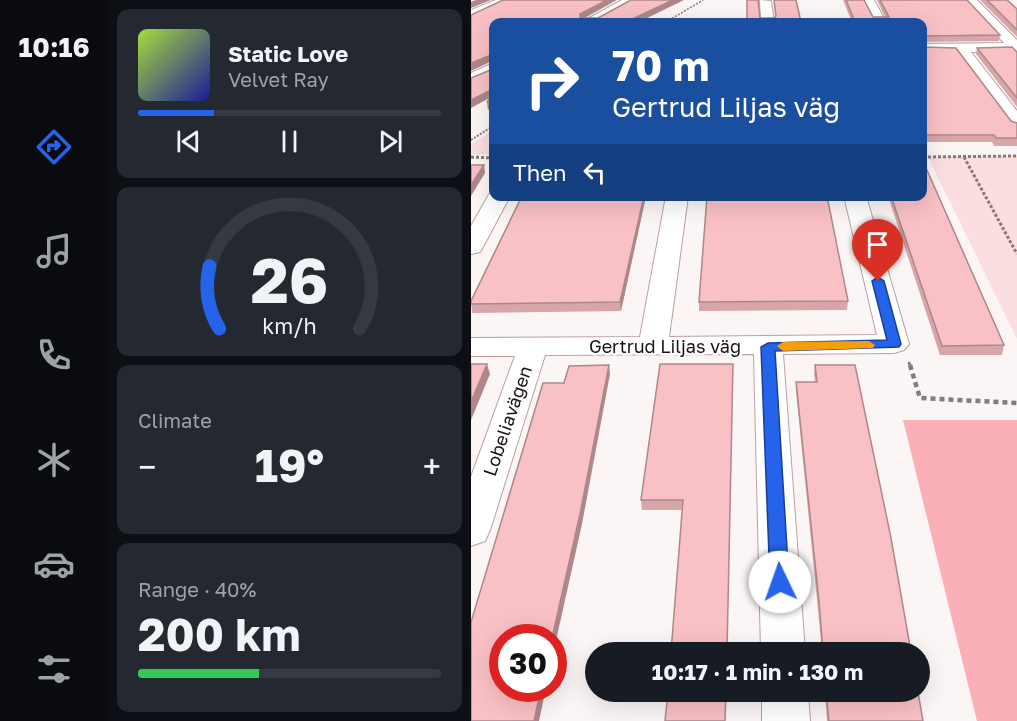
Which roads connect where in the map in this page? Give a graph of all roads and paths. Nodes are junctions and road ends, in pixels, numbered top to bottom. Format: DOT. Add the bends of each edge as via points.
graph roads {
  1 [pos="506,0"];
  2 [pos="631,0"];
  3 [pos="703,0"];
  4 [pos="970,0"];
  5 [pos="765,1"];
  6 [pos="869,1"];
  7 [pos="471,17"];
  8 [pos="597,18"];
  9 [pos="673,18"];
  10 [pos="767,18"];
  11 [pos="878,18"];
  12 [pos="488,21"];
  13 [pos="960,47"];
  14 [pos="1016,47"];
  15 [pos="927,48"];
  16 [pos="489,71"];
  17 [pos="471,79"];
  18 [pos="1017,123"];
  19 [pos="489,129"];
  20 [pos="471,140"];
  21 [pos="1017,156"];
  22 [pos="927,157"];
  23 [pos="964,157"];
  24 [pos="471,158"];
  25 [pos="489,158"];
  26 [pos="496,201"];
  27 [pos="676,201"];
  28 [pos="856,201"];
  29 [pos="471,247"];
  30 [pos="1017,254"];
  31 [pos="894,344"];
  32 [pos="653,346"];
  33 [pos="471,347"];
  34 [pos="533,347"];
  35 [pos="768,347"];
  36 [pos="1017,403"];
  37 [pos="471,530"];
  38 [pos="783,642"];
  39 [pos="785,702"];
  40 [pos="786,721"];
  1 -- 7 [label="street"];
  2 -- 8 [label="street"];
  3 -- 9 [label="path"];
  4 -- 14 [label="street"];
  5 -- 10 [label="street"];
  6 -- 11 [label="street"];
  7 -- 12 [label="street"];
  13 -- 14 [label="street"];
  13 -- 15 [label="street"];
  13 -- 18 [label="street"];
  16 -- 17 [label="street"];
  19 -- 20 [label="path"];
  21 -- 23 [label="path"];
  22 -- 23 [label="path"];
  23 -- 30 [label="path"];
  24 -- 25 [label="path"];
  26 -- 29 [label="street"];
  27 -- 32 [label="street"];
  28 -- 31 [label="street"];
  31 -- 35 [label="street, Gertrud Liljas väg"];
  31 -- 36 [label="path" via="906,350 920,398"];
  32 -- 34 [label="street, Gertrud Liljas väg"];
  32 -- 35 [label="street, Gertrud Liljas väg"];
  33 -- 34 [label="street, Gertrud Liljas väg"];
  34 -- 37 [label="street, Lobeliavägen"];
  35 -- 38 [label="street"];
  39 -- 40 [label="street"];
}
